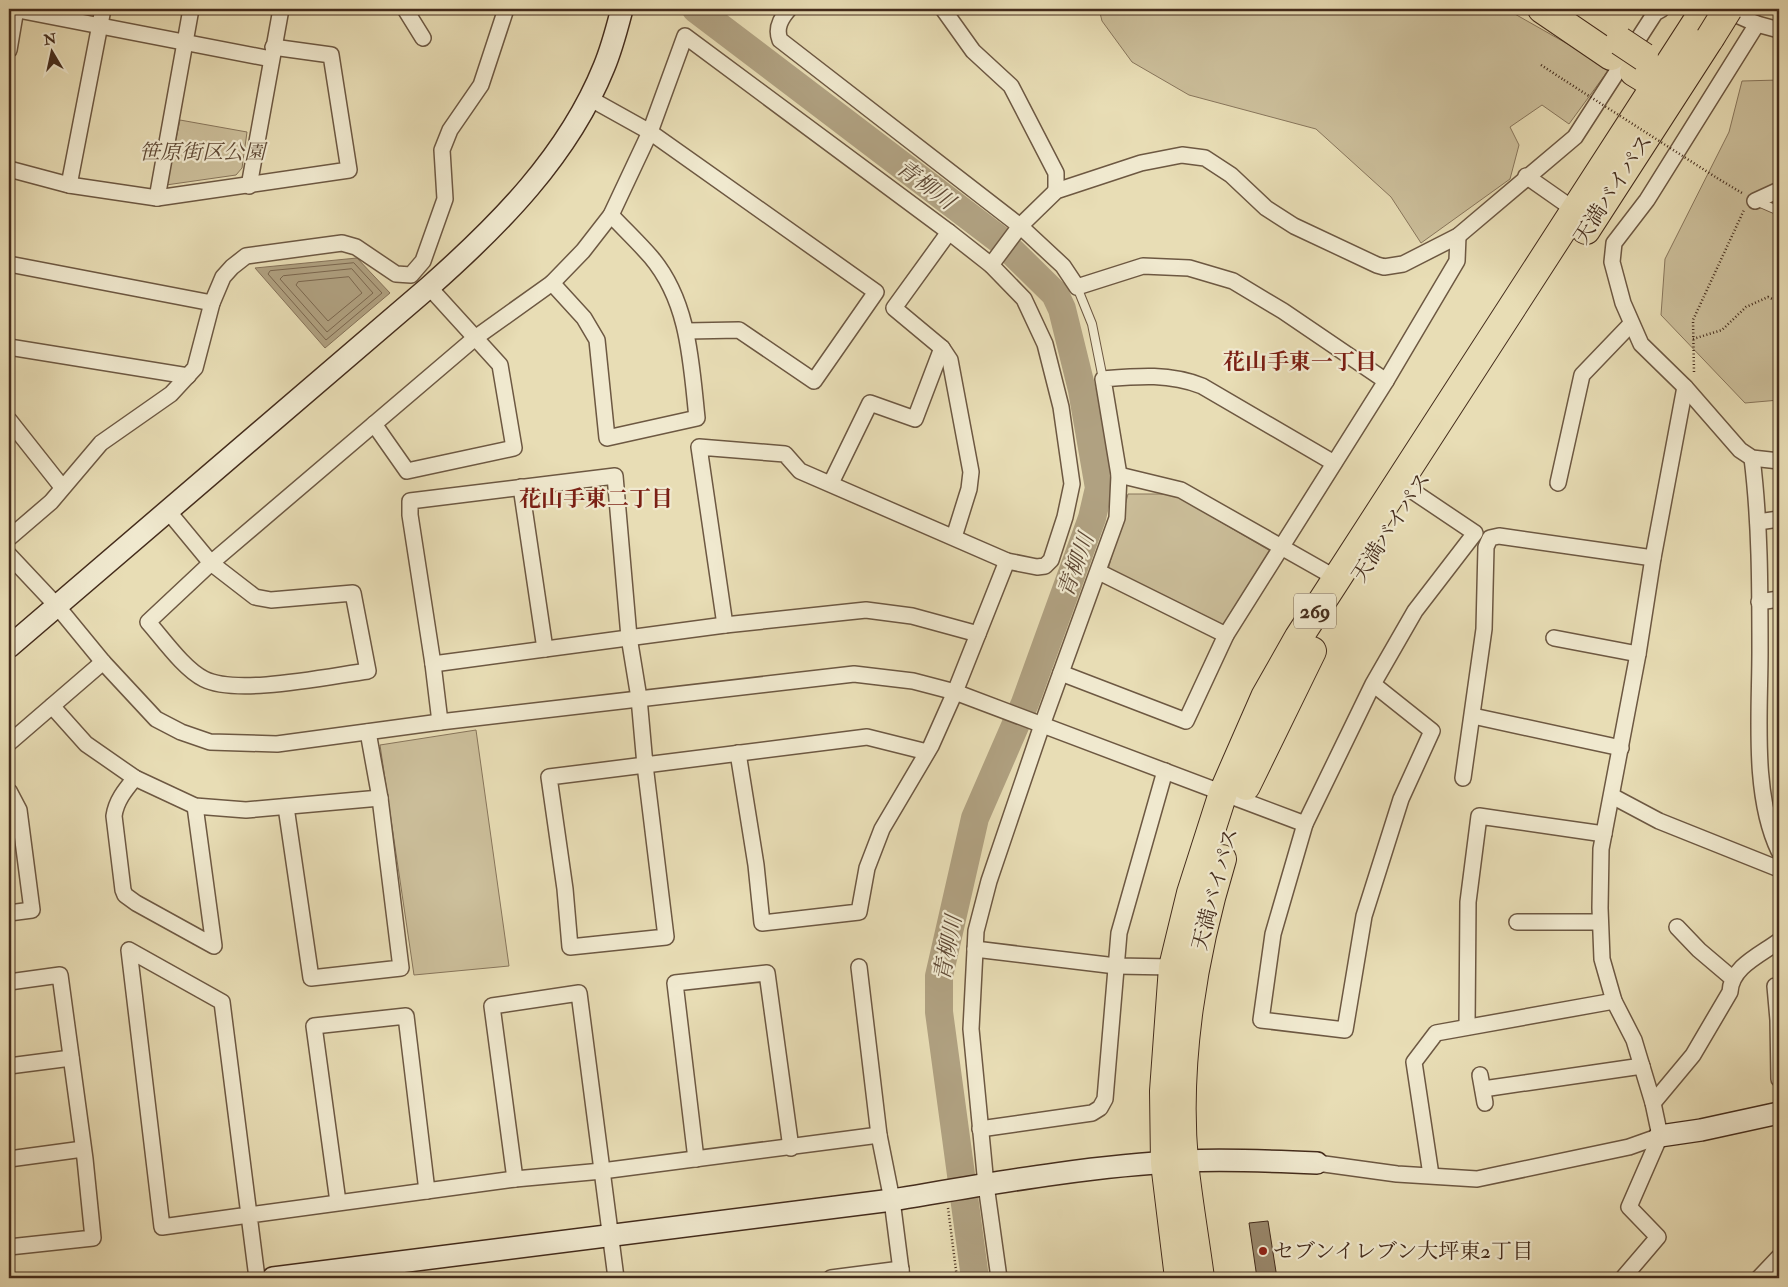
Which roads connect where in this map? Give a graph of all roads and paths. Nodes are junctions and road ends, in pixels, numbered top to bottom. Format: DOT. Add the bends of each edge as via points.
graph roads {
  1 [pos="15,9"];
  2 [pos="103,9"];
  3 [pos="191,9"];
  4 [pos="281,9"];
  5 [pos="405,9"];
  6 [pos="506,9"];
  7 [pos="622,9"];
  8 [pos="789,9"];
  9 [pos="942,9"];
  10 [pos="1542,9"];
  11 [pos="1570,9"];
  12 [pos="1662,9"];
  13 [pos="1723,9"];
  14 [pos="1728,9"];
  15 [pos="1703,24"];
  16 [pos="1757,24"];
  17 [pos="100,26"];
  18 [pos="1779,30"];
  19 [pos="423,38"];
  20 [pos="185,43"];
  21 [pos="1616,49"];
  22 [pos="9,50"];
  23 [pos="272,53"];
  24 [pos="1541,65"];
  25 [pos="1659,76"];
  26 [pos="589,98"];
  27 [pos="650,132"];
  28 [pos="9,170"];
  29 [pos="1526,176"];
  30 [pos="69,185"];
  31 [pos="249,186"];
  32 [pos="1779,190"];
  33 [pos="1056,191"];
  34 [pos="157,198"];
  35 [pos="1755,201"];
  36 [pos="1576,211"];
  37 [pos="1779,211"];
  38 [pos="611,215"];
  39 [pos="1020,226"];
  40 [pos="949,232"];
  41 [pos="1458,236"];
  42 [pos="9,264"];
  43 [pos="991,265"];
  44 [pos="552,284"];
  45 [pos="428,287"];
  46 [pos="1077,287"];
  47 [pos="1779,302"];
  48 [pos="212,303"];
  49 [pos="1631,324"];
  50 [pos="687,331"];
  51 [pos="475,338"];
  52 [pos="1693,340"];
  53 [pos="9,347"];
  54 [pos="942,348"];
  55 [pos="1694,372"];
  56 [pos="188,376"];
  57 [pos="1103,379"];
  58 [pos="1386,381"];
  59 [pos="1685,387"];
  60 [pos="9,420"];
  61 [pos="374,424"];
  62 [pos="1752,458"];
  63 [pos="1779,461"];
  64 [pos="1334,463"];
  65 [pos="1119,475"];
  66 [pos="831,483"];
  67 [pos="1558,483"];
  68 [pos="521,486"];
  69 [pos="62,487"];
  70 [pos="1414,492"];
  71 [pos="168,511"];
  72 [pos="1779,519"];
  73 [pos="1758,522"];
  74 [pos="954,537"];
  75 [pos="9,538"];
  76 [pos="1280,548"];
  77 [pos="9,555"];
  78 [pos="1652,558"];
  79 [pos="1007,561"];
  80 [pos="211,563"];
  81 [pos="1099,572"];
  82 [pos="1336,578"];
  83 [pos="1779,599"];
  84 [pos="1759,602"];
  85 [pos="57,606"];
  86 [pos="725,625"];
  87 [pos="978,634"];
  88 [pos="1226,635"];
  89 [pos="629,638"];
  90 [pos="1554,638"];
  91 [pos="9,647"];
  92 [pos="545,649"];
  93 [pos="1638,654"];
  94 [pos="103,662"];
  95 [pos="433,664"];
  96 [pos="1061,673"];
  97 [pos="1373,684"];
  98 [pos="955,692"];
  99 [pos="639,698"];
  100 [pos="52,706"];
  101 [pos="1473,716"];
  102 [pos="440,722"];
  103 [pos="1042,725"];
  104 [pos="368,732"];
  105 [pos="9,743"];
  106 [pos="1621,748"];
  107 [pos="927,752"];
  108 [pos="738,753"];
  109 [pos="645,765"];
  110 [pos="1165,771"];
  111 [pos="135,778"];
  112 [pos="1463,778"];
  113 [pos="9,790"];
  114 [pos="1232,796"];
  115 [pos="1612,796"];
  116 [pos="380,798"];
  117 [pos="195,806"];
  118 [pos="286,807"];
  119 [pos="1305,824"];
  120 [pos="1604,834"];
  121 [pos="1779,851"];
  122 [pos="1779,869"];
  123 [pos="9,913"];
  124 [pos="1517,922"];
  125 [pos="1600,922"];
  126 [pos="1677,927"];
  127 [pos="1779,941"];
  128 [pos="975,949"];
  129 [pos="1116,966"];
  130 [pos="859,967"];
  131 [pos="1173,967"];
  132 [pos="1732,978"];
  133 [pos="9,982"];
  134 [pos="1774,986"];
  135 [pos="1614,1001"];
  136 [pos="1467,1027"];
  137 [pos="70,1058"];
  138 [pos="9,1066"];
  139 [pos="1642,1066"];
  140 [pos="1779,1080"];
  141 [pos="1483,1089"];
  142 [pos="1653,1103"];
  143 [pos="1779,1113"];
  144 [pos="980,1129"];
  145 [pos="879,1135"];
  146 [pos="1660,1136"];
  147 [pos="791,1148"];
  148 [pos="83,1149"];
  149 [pos="696,1159"];
  150 [pos="9,1160"];
  151 [pos="1174,1162"];
  152 [pos="1317,1163"];
  153 [pos="602,1171"];
  154 [pos="1431,1174"];
  155 [pos="515,1179"];
  156 [pos="982,1185"];
  157 [pos="946,1191"];
  158 [pos="427,1192"];
  159 [pos="892,1200"];
  160 [pos="338,1202"];
  161 [pos="248,1215"];
  162 [pos="609,1235"];
  163 [pos="9,1248"];
  164 [pos="1779,1257"];
  165 [pos="901,1273"];
  166 [pos="257,1278"];
  167 [pos="273,1278"];
  168 [pos="616,1278"];
  169 [pos="831,1278"];
  170 [pos="957,1278"];
  171 [pos="999,1278"];
  172 [pos="1179,1278"];
  173 [pos="1200,1278"];
  174 [pos="1623,1278"];
  175 [pos="1759,1278"];
  1 -- 17 [label="street"];
  1 -- 22 [label="street"];
  2 -- 17 [label="street"];
  3 -- 20 [label="street"];
  4 -- 23 [label="street"];
  5 -- 19 [label="street"];
  6 -- 48 [label="street" via="481,85 450,130 442,150 445,198 423,261 411,275 396,274 356,247 342,243 311,246 246,256 223,277"];
  7 -- 26 [label="street" via="604,68"];
  8 -- 39 [label="street" via="781,18 780,40"];
  9 -- 33 [label="street" via="973,52 1011,86 1056,173"];
  10 -- 21 [label="highway"];
  11 -- 21 [label="highway"];
  12 -- 29 [label="street" via="1655,14 1575,137"];
  13 -- 16 [label="street"];
  14 -- 15 [label="highway, 天満バイパス / 269, bridge"];
  15 -- 25 [label="highway, 天満バイパス / 269"];
  16 -- 18 [label="street"];
  16 -- 49 [label="street" via="1647,200 1614,243 1612,262"];
  17 -- 20 [label="street"];
  17 -- 30 [label="street"];
  20 -- 23 [label="street"];
  20 -- 34 [label="street"];
  21 -- 25 [label="highway, bridge"];
  23 -- 31 [label="street"];
  23 -- 31 [label="street" via="331,55 349,170"];
  24 -- 35 [label="path, bridge"];
  25 -- 36 [label="highway, 天満バイパス / 269"];
  25 -- 70 [label="highway, 天満バイパス / 269"];
  26 -- 27 [label="street"];
  26 -- 45 [label="street" via="562,144 515,205"];
  27 -- 38 [label="street"];
  27 -- 40 [label="street" via="685,36"];
  27 -- 50 [label="street" via="876,292 814,381 739,330"];
  28 -- 30 [label="street"];
  29 -- 36 [label="street"];
  29 -- 41 [label="street"];
  30 -- 34 [label="street"];
  31 -- 34 [label="street"];
  32 -- 35 [label="street"];
  33 -- 39 [label="street"];
  33 -- 41 [label="street" via="1140,163 1194,155 1205,158 1231,175 1266,208 1294,226 1377,265 1403,264"];
  35 -- 37 [label="lane"];
  35 -- 52 [label="path" via="1745,208 1694,320"];
  36 -- 82 [label="highway, 天満バイパス / 269"];
  38 -- 44 [label="street"];
  38 -- 50 [label="street" via="652,258 674,296"];
  39 -- 43 [label="street"];
  39 -- 46 [label="street" via="1063,266"];
  40 -- 43 [label="street"];
  40 -- 54 [label="street" via="894,308"];
  41 -- 58 [label="street" via="1457,261"];
  42 -- 48 [label="street"];
  43 -- 79 [label="street" via="1024,299 1045,344 1061,407 1072,484 1051,560 1045,566 1037,567"];
  44 -- 50 [label="street" via="584,318 597,340 607,438 697,418"];
  44 -- 51 [label="street"];
  45 -- 51 [label="street"];
  45 -- 71 [label="street"];
  46 -- 57 [label="lane" via="1092,324"];
  46 -- 58 [label="street" via="1143,266 1189,268 1232,281 1283,311"];
  47 -- 52 [label="path" via="1768,297 1746,307 1722,330"];
  48 -- 56 [label="street" via="195,368"];
  49 -- 59 [label="street" via="1641,344"];
  49 -- 67 [label="street" via="1582,375"];
  51 -- 61 [label="street"];
  51 -- 61 [label="street" via="500,365 514,448 407,471"];
  52 -- 55 [label="path"];
  53 -- 56 [label="street"];
  54 -- 66 [label="street" via="915,418 870,403"];
  54 -- 74 [label="street" via="950,360 971,472"];
  56 -- 69 [label="street" via="171,394 100,443"];
  57 -- 64 [label="street" via="1153,374 1184,379 1202,386"];
  57 -- 65 [label="street"];
  58 -- 64 [label="street"];
  59 -- 62 [label="street" via="1740,450"];
  59 -- 78 [label="street"];
  60 -- 69 [label="street"];
  61 -- 80 [label="street"];
  62 -- 63 [label="street"];
  62 -- 73 [label="street"];
  64 -- 76 [label="street"];
  65 -- 76 [label="street" via="1181,490"];
  65 -- 81 [label="street" via="1117,518"];
  66 -- 74 [label="street"];
  66 -- 86 [label="street" via="800,470 779,452 699,447"];
  68 -- 89 [label="street" via="616,476"];
  68 -- 92 [label="street"];
  68 -- 95 [label="street" via="410,501"];
  69 -- 75 [label="street"];
  70 -- 97 [label="street" via="1475,533 1415,611"];
  70 -- 114 [label="highway, 天満バイパス / 269" via="1314,647"];
  71 -- 80 [label="street"];
  71 -- 85 [label="street"];
  72 -- 73 [label="street"];
  73 -- 84 [label="street"];
  74 -- 79 [label="street"];
  76 -- 82 [label="street"];
  76 -- 88 [label="street"];
  77 -- 85 [label="street"];
  78 -- 93 [label="street"];
  78 -- 101 [label="street" via="1499,536 1490,538 1486,546 1484,630"];
  79 -- 87 [label="street"];
  80 -- 80 [label="street" via="255,597 271,600 352,593 368,671 268,685 220,684 204,679 148,622"];
  81 -- 88 [label="street"];
  81 -- 96 [label="street"];
  82 -- 114 [label="highway, 天満バイパス / 269" via="1265,697"];
  83 -- 84 [label="street"];
  84 -- 121 [label="street" via="1759,763 1772,836"];
  85 -- 91 [label="street"];
  85 -- 94 [label="street"];
  86 -- 87 [label="street" via="866,610 912,616"];
  86 -- 89 [label="street"];
  87 -- 98 [label="street"];
  88 -- 96 [label="street" via="1186,721"];
  89 -- 92 [label="street"];
  89 -- 99 [label="street"];
  90 -- 93 [label="street"];
  92 -- 95 [label="street"];
  93 -- 106 [label="street"];
  94 -- 100 [label="street"];
  94 -- 104 [label="street" via="156,719 210,742 277,744"];
  95 -- 102 [label="street"];
  96 -- 103 [label="street"];
  97 -- 119 [label="street"];
  97 -- 119 [label="street" via="1432,731 1400,799 1366,908 1344,1030 1260,1020 1273,934"];
  98 -- 99 [label="street" via="912,681 854,674"];
  98 -- 103 [label="street"];
  98 -- 107 [label="street"];
  99 -- 102 [label="street"];
  99 -- 109 [label="street"];
  100 -- 105 [label="street"];
  100 -- 111 [label="street" via="86,744"];
  101 -- 106 [label="street"];
  101 -- 112 [label="street"];
  102 -- 104 [label="street"];
  103 -- 110 [label="street"];
  103 -- 128 [label="street" via="983,901"];
  104 -- 116 [label="street"];
  106 -- 115 [label="street"];
  107 -- 108 [label="street" via="867,737"];
  107 -- 108 [label="street" via="882,828 867,868 859,912 762,923"];
  108 -- 109 [label="street"];
  109 -- 109 [label="street" via="549,777 570,947 666,937"];
  110 -- 114 [label="street"];
  110 -- 129 [label="street" via="1119,933"];
  111 -- 117 [label="street"];
  111 -- 117 [label="street" via="115,807 122,890 136,903 214,946"];
  113 -- 123 [label="street" via="19,810 32,910"];
  114 -- 119 [label="street"];
  114 -- 131 [label="highway, 天満バイパス / 269" via="1191,893"];
  114 -- 151 [label="highway, 天満バイパス / 269" via="1194,966"];
  115 -- 120 [label="street"];
  115 -- 122 [label="street" via="1659,821"];
  116 -- 118 [label="street"];
  116 -- 118 [label="street" via="401,968 311,978"];
  117 -- 118 [label="street" via="246,810"];
  120 -- 125 [label="street"];
  120 -- 136 [label="street" via="1479,816 1468,902"];
  124 -- 125 [label="street"];
  125 -- 135 [label="street" via="1602,959"];
  126 -- 132 [label="street"];
  127 -- 132 [label="street"];
  128 -- 129 [label="street"];
  128 -- 144 [label="street" via="971,1029"];
  129 -- 131 [label="street"];
  129 -- 144 [label="street" via="1108,1087 1100,1108 1092,1113"];
  130 -- 145 [label="street"];
  131 -- 151 [label="highway, 天満バイパス / 269" via="1164,1091"];
  132 -- 142 [label="street" via="1730,992 1693,1055"];
  133 -- 137 [label="street" via="60,975"];
  134 -- 140 [label="street"];
  135 -- 136 [label="street"];
  135 -- 139 [label="street" via="1634,1040"];
  136 -- 154 [label="street" via="1436,1033 1414,1062"];
  137 -- 138 [label="street"];
  137 -- 148 [label="street"];
  139 -- 141 [label="street"];
  139 -- 142 [label="street"];
  142 -- 146 [label="street"];
  143 -- 146 [label="street"];
  144 -- 156 [label="street"];
  145 -- 147 [label="street"];
  145 -- 159 [label="street"];
  146 -- 154 [label="street" via="1629,1148 1485,1178"];
  146 -- 174 [label="street" via="1629,1207 1658,1237"];
  147 -- 149 [label="street"];
  147 -- 149 [label="street" via="767,973 675,983"];
  148 -- 150 [label="street"];
  148 -- 163 [label="street" via="93,1238"];
  149 -- 153 [label="street"];
  151 -- 152 [label="street"];
  151 -- 156 [label="street"];
  151 -- 172 [label="highway, 天満バイパス / 269"];
  151 -- 173 [label="highway, 天満バイパス / 269"];
  152 -- 154 [label="street" via="1397,1174"];
  153 -- 155 [label="street"];
  153 -- 155 [label="street" via="579,994 492,1006"];
  153 -- 162 [label="street"];
  155 -- 158 [label="street"];
  156 -- 157 [label="street"];
  156 -- 171 [label="street"];
  157 -- 159 [label="street"];
  157 -- 170 [label="path"];
  158 -- 160 [label="street"];
  158 -- 160 [label="street" via="406,1016 314,1026"];
  159 -- 162 [label="street"];
  159 -- 165 [label="street"];
  160 -- 161 [label="street"];
  161 -- 161 [label="street" via="162,1227 129,950 222,1002"];
  161 -- 166 [label="street"];
  162 -- 167 [label="street"];
  162 -- 168 [label="street"];
  164 -- 175 [label="street"];
  165 -- 169 [label="street"];
}
